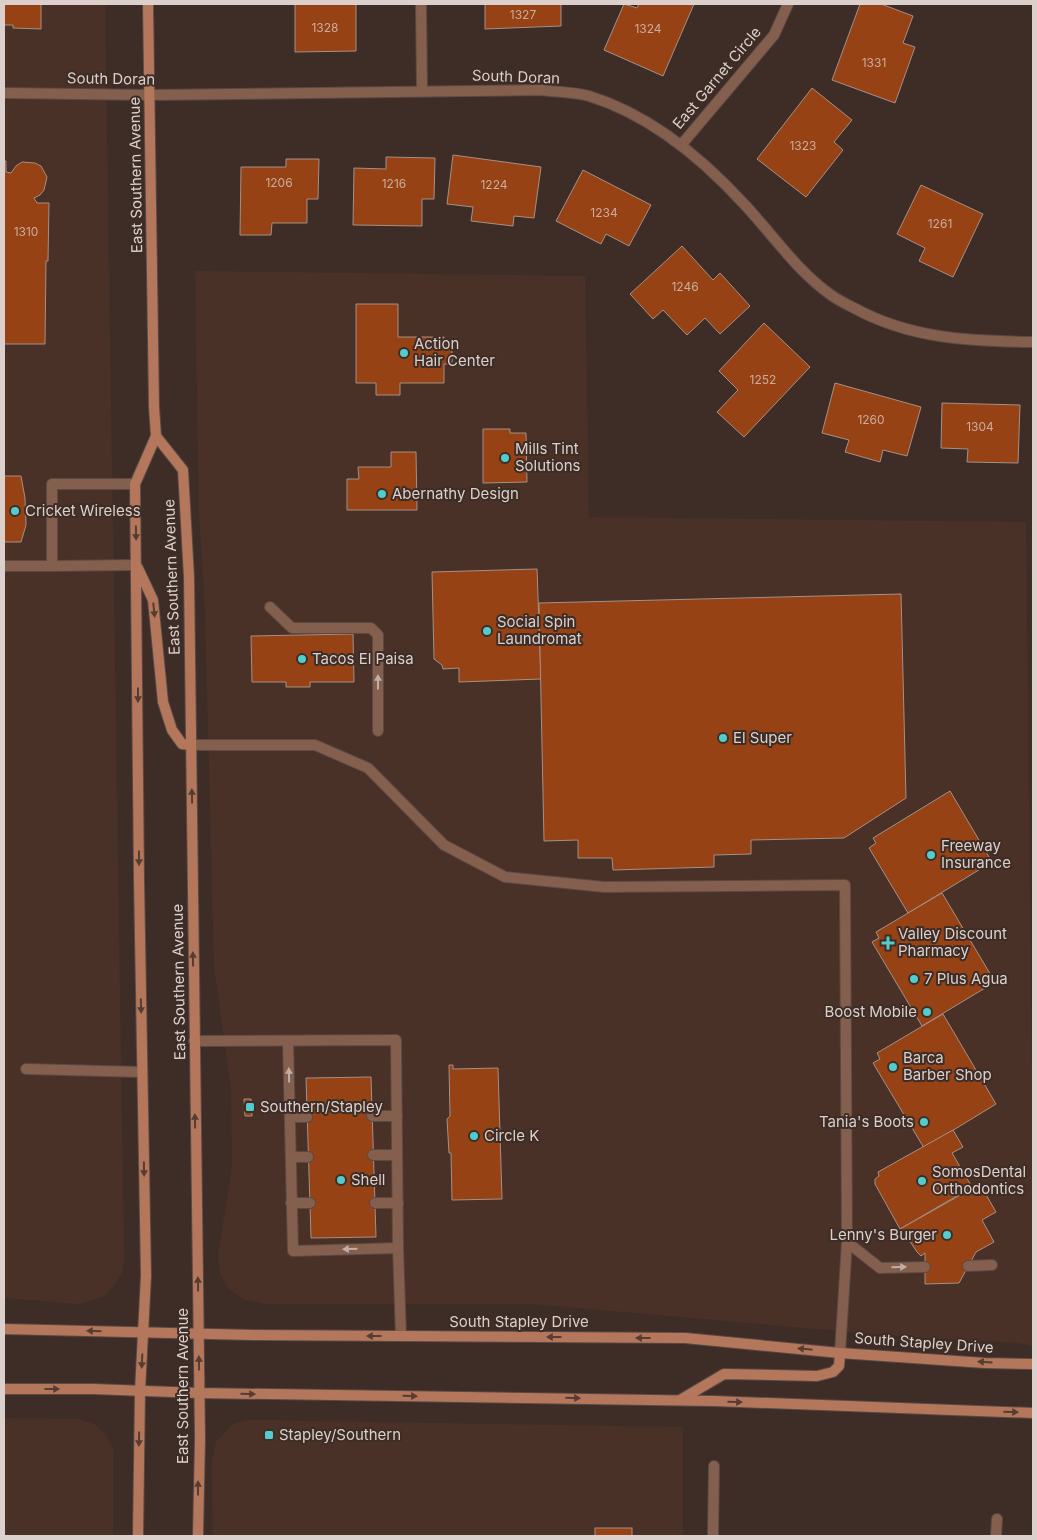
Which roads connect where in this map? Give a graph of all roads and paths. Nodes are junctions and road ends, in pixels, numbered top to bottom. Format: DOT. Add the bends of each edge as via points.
graph roads {
  1 [pos="148,4"];
  2 [pos="421,4"];
  3 [pos="788,4"];
  4 [pos="422,91"];
  5 [pos="4,93"];
  6 [pos="150,95"];
  7 [pos="682,144"];
  8 [pos="1033,342"];
  9 [pos="156,436"];
  10 [pos="134,484"];
  11 [pos="136,565"];
  12 [pos="4,566"];
  13 [pos="52,566"];
  14 [pos="270,606"];
  15 [pos="378,731"];
  16 [pos="191,745"];
  17 [pos="288,1041"];
  18 [pos="194,1042"];
  19 [pos="26,1069"];
  20 [pos="142,1072"];
  21 [pos="372,1116"];
  22 [pos="397,1116"];
  23 [pos="290,1117"];
  24 [pos="307,1117"];
  25 [pos="397,1154"];
  26 [pos="373,1155"];
  27 [pos="291,1157"];
  28 [pos="308,1157"];
  29 [pos="310,1203"];
  30 [pos="375,1203"];
  31 [pos="398,1203"];
  32 [pos="291,1204"];
  33 [pos="847,1242"];
  34 [pos="398,1248"];
  35 [pos="992,1265"];
  36 [pos="968,1266"];
  37 [pos="925,1267"];
  38 [pos="4,1329"];
  39 [pos="143,1332"];
  40 [pos="198,1332"];
  41 [pos="401,1336"];
  42 [pos="840,1353"];
  43 [pos="1033,1364"];
  44 [pos="4,1389"];
  45 [pos="140,1390"];
  46 [pos="199,1393"];
  47 [pos="679,1400"];
  48 [pos="1033,1412"];
  49 [pos="714,1466"];
  50 [pos="997,1519"];
  51 [pos="138,1536"];
  52 [pos="198,1536"];
  53 [pos="713,1536"];
  54 [pos="996,1536"];
  1 -- 6 [label="main road, East Southern Avenue"];
  2 -- 4 [label="street"];
  3 -- 7 [label="street, East Garnet Circle" via="774,35"];
  4 -- 6 [label="street, South Doran"];
  4 -- 7 [label="street, South Doran" via="541,90 588,96 630,111"];
  5 -- 6 [label="street, South Doran"];
  6 -- 9 [label="main road, East Southern Avenue"];
  7 -- 8 [label="street, South Doran" via="745,204 794,263 831,296 871,318 936,337 977,342"];
  9 -- 10 [label="main road, East Southern Avenue"];
  9 -- 16 [label="main road, East Southern Avenue" via="183,470 189,577"];
  10 -- 11 [label="main road, East Southern Avenue, one-way"];
  10 -- 13 [label="street" via="52,484"];
  11 -- 13 [label="street"];
  11 -- 16 [label="main road, one-way" via="153,600 164,702 172,730 182,744"];
  11 -- 20 [label="main road, East Southern Avenue, one-way"];
  12 -- 13 [label="street"];
  15 -- 14 [label="street, one-way" via="378,635 371,628 292,628"];
  18 -- 16 [label="main road, East Southern Avenue, one-way"];
  16 -- 33 [label="street" via="315,745 368,768 444,845 505,877 604,887 845,886"];
  17 -- 18 [label="street"];
  17 -- 22 [label="street" via="396,1040"];
  23 -- 17 [label="street, one-way"];
  40 -- 18 [label="main road, East Southern Avenue, one-way"];
  19 -- 20 [label="street"];
  20 -- 39 [label="main road, East Southern Avenue, one-way" via="146,1276"];
  21 -- 22 [label="street"];
  22 -- 25 [label="street"];
  23 -- 24 [label="street"];
  23 -- 27 [label="street"];
  25 -- 26 [label="street"];
  25 -- 31 [label="street"];
  27 -- 28 [label="street"];
  27 -- 32 [label="street"];
  29 -- 32 [label="street"];
  30 -- 31 [label="street"];
  31 -- 34 [label="street"];
  34 -- 32 [label="street, one-way" via="294,1251"];
  33 -- 37 [label="street, one-way" via="880,1268"];
  33 -- 42 [label="street"];
  34 -- 41 [label="street"];
  35 -- 36 [label="street"];
  39 -- 38 [label="main road, South Stapley Drive, one-way"];
  39 -- 40 [label="main road, South Stapley Drive"];
  39 -- 45 [label="main road, East Southern Avenue, one-way"];
  41 -- 40 [label="main road, South Stapley Drive, one-way"];
  46 -- 40 [label="main road, East Southern Avenue, one-way"];
  42 -- 41 [label="main road, South Stapley Drive, one-way" via="685,1338"];
  43 -- 42 [label="main road, South Stapley Drive, one-way"];
  42 -- 47 [label="main road" via="839,1366 833,1372 817,1376 724,1374"];
  44 -- 45 [label="main road, one-way"];
  45 -- 46 [label="main road"];
  45 -- 51 [label="main road, East Southern Avenue, one-way"];
  46 -- 47 [label="main road, one-way"];
  52 -- 46 [label="main road, East Southern Avenue, one-way"];
  47 -- 48 [label="main road, one-way"];
  49 -- 53 [label="street"];
  50 -- 54 [label="street"];
}
